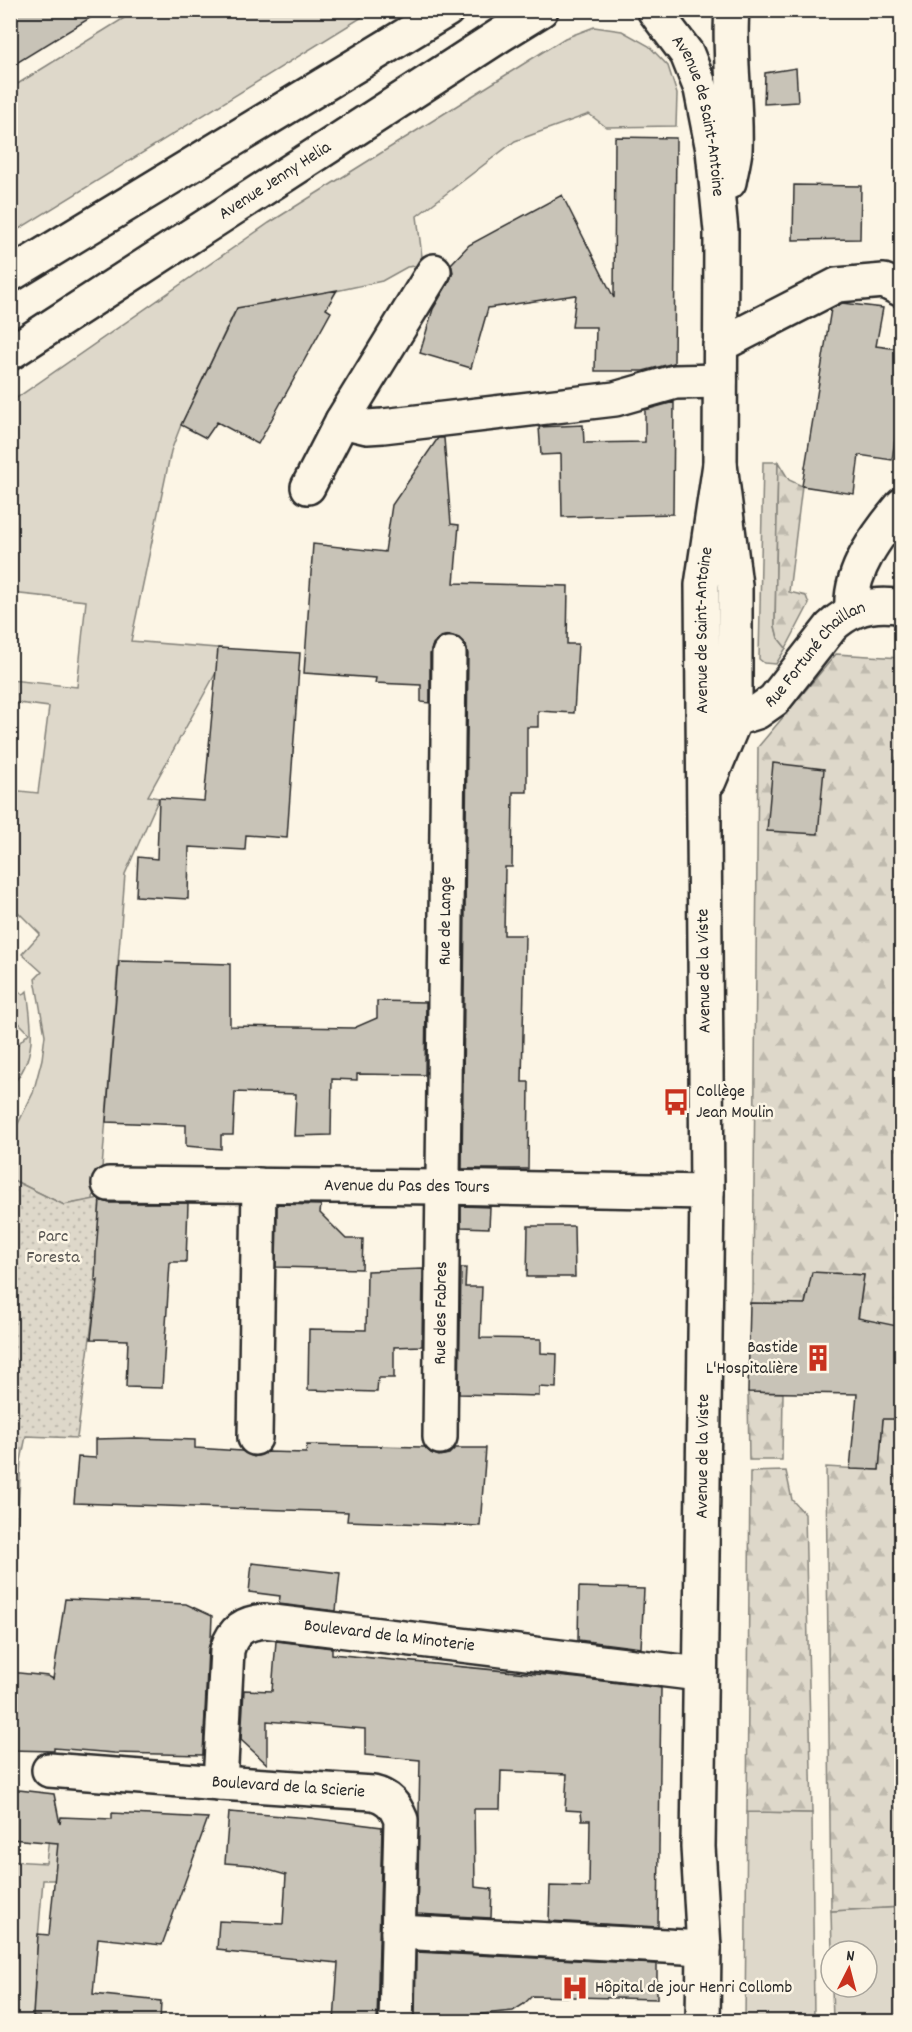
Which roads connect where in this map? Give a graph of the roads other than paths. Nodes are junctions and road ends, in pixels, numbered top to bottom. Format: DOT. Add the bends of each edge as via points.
graph roads {
  1 [pos="447,10"];
  2 [pos="541,10"];
  3 [pos="654,10"];
  4 [pos="732,10"];
  5 [pos="721,231"];
  6 [pos="434,271"];
  7 [pos="10,275"];
  8 [pos="902,290"];
  9 [pos="720,345"];
  10 [pos="10,353"];
  11 [pos="720,381"];
  12 [pos="342,421"];
  13 [pos="720,464"];
  14 [pos="308,487"];
  15 [pos="902,505"];
  16 [pos="902,607"];
  17 [pos="852,610"];
  18 [pos="449,654"];
  19 [pos="703,657"];
  20 [pos="735,719"];
  21 [pos="703,797"];
  22 [pos="109,1184"];
  23 [pos="259,1185"];
  24 [pos="441,1187"];
  25 [pos="707,1192"];
  26 [pos="440,1437"];
  27 [pos="255,1438"];
  28 [pos="699,1674"];
  29 [pos="49,1770"];
  30 [pos="220,1783"];
  31 [pos="398,1932"];
  32 [pos="704,1948"];
  33 [pos="396,2022"];
  34 [pos="703,2022"];
  1 -- 7 [label="street"];
  2 -- 10 [label="street, Avenue Jenny Helia"];
  3 -- 5 [label="street, Avenue de Saint-Antoine" via="687,54 701,89 713,150"];
  4 -- 5 [label="street, Avenue de Saint-Antoine" via="729,39 735,151"];
  5 -- 9 [label="street, Avenue de Saint-Antoine"];
  6 -- 12 [label="street"];
  8 -- 9 [label="street" via="884,281 837,285"];
  9 -- 11 [label="street, Avenue de Saint-Antoine"];
  11 -- 12 [label="street" via="675,382 601,401 383,426"];
  11 -- 13 [label="street, Avenue de Saint-Antoine"];
  12 -- 14 [label="street"];
  13 -- 19 [label="street, Avenue de Saint-Antoine" via="702,585"];
  13 -- 20 [label="street, Avenue de Saint-Antoine" via="735,585"];
  15 -- 17 [label="street" via="866,557 852,590"];
  16 -- 17 [label="street, Rue Fortuné Chaillan"];
  17 -- 20 [label="street, Rue Fortuné Chaillan" via="831,627 774,700 757,712"];
  18 -- 24 [label="street, Rue de Lange"];
  19 -- 20 [label="street" via="713,698"];
  19 -- 21 [label="street, Avenue de Saint-Antoine"];
  20 -- 21 [label="street, Avenue de la Viste"];
  21 -- 25 [label="street, Avenue de la Viste"];
  22 -- 23 [label="street, Avenue du Pas des Tours"];
  23 -- 24 [label="street, Avenue du Pas des Tours"];
  23 -- 27 [label="street"];
  24 -- 25 [label="street, Avenue du Pas des Tours"];
  24 -- 26 [label="street, Rue des Fabres"];
  25 -- 28 [label="street, Avenue de la Viste"];
  28 -- 30 [label="street, Boulevard de la Minoterie" via="265,1621 251,1623 231,1638 227,1650"];
  28 -- 32 [label="street, Avenue de la Viste" via="698,1847"];
  29 -- 30 [label="street, Boulevard de la Scierie"];
  30 -- 31 [label="street, Boulevard de la Scierie" via="386,1796 401,1820"];
  31 -- 32 [label="street"];
  31 -- 33 [label="street, Boulevard de la Scierie"];
  32 -- 34 [label="street, Avenue de la Viste"];
}
